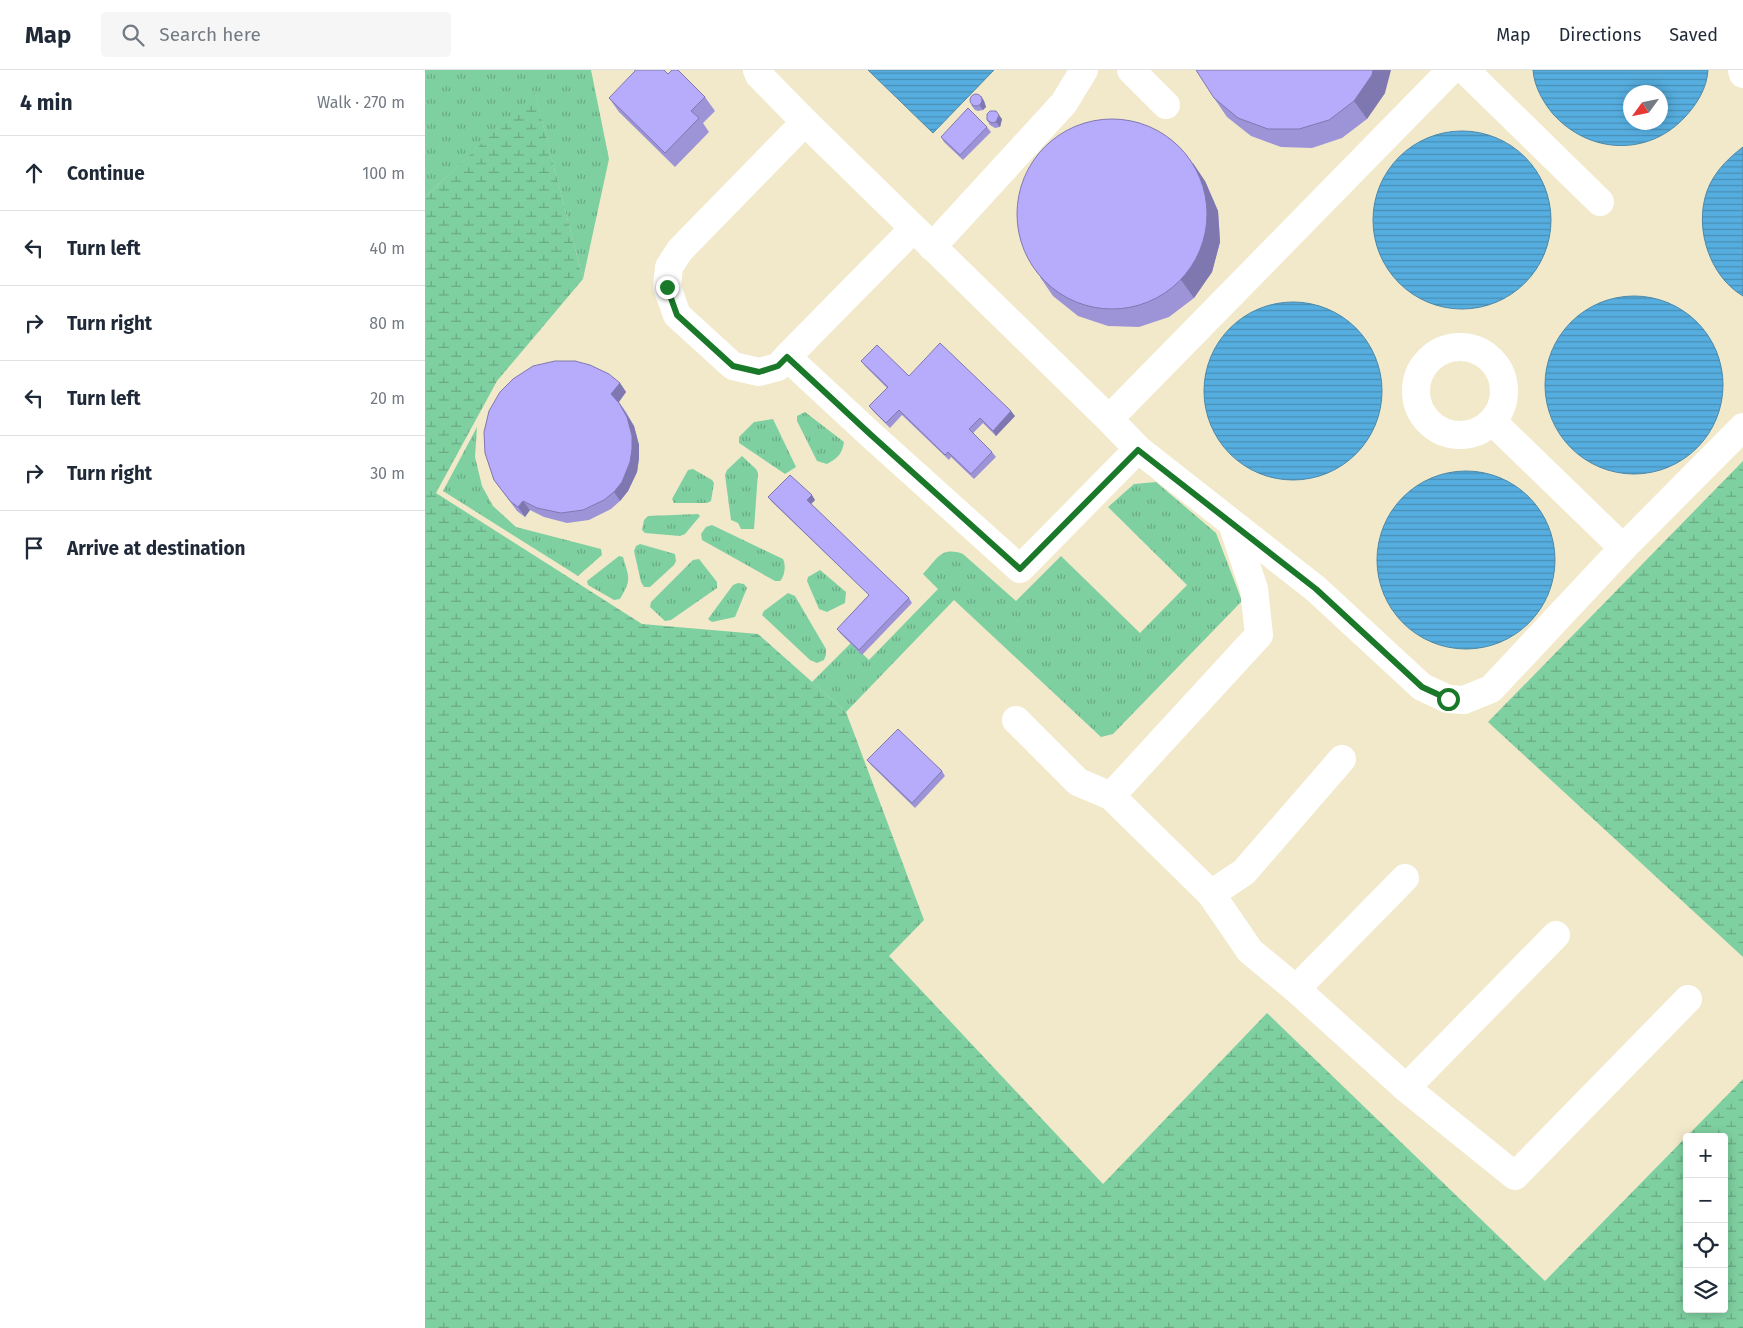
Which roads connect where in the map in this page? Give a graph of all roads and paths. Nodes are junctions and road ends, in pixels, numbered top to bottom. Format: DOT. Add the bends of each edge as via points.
graph roads {
  1 [pos="757,70"];
  2 [pos="1084,70"];
  3 [pos="1131,70"];
  4 [pos="1451,70"];
  5 [pos="1465,70"];
  6 [pos="1741,70"];
  7 [pos="1743,74"];
  8 [pos="1167,104"];
  9 [pos="805,122"];
  10 [pos="1600,202"];
  11 [pos="922,238"];
  12 [pos="787,357"];
  13 [pos="1109,419"];
  14 [pos="1493,421"];
  15 [pos="1743,427"];
  16 [pos="1138,450"];
  17 [pos="1232,523"];
  18 [pos="1623,548"];
  19 [pos="1016,720"];
  20 [pos="1341,759"];
  21 [pos="1111,796"];
  22 [pos="1405,878"];
  23 [pos="1211,894"];
  24 [pos="1556,936"];
  25 [pos="1296,989"];
  26 [pos="1687,999"];
  27 [pos="1406,1088"];
  1 -- 9 [label="lane"];
  2 -- 11 [label="lane" via="1064,103"];
  3 -- 8 [label="lane"];
  4 -- 13 [label="lane"];
  5 -- 10 [label="lane"];
  6 -- 7 [label="lane"];
  9 -- 11 [label="lane"];
  9 -- 12 [label="lane" via="680,250 669,267 667,287 677,315 733,366 759,372 778,366"];
  11 -- 12 [label="lane"];
  11 -- 13 [label="lane"];
  12 -- 16 [label="lane" via="1020,569"];
  13 -- 16 [label="lane"];
  14 -- 18 [label="lane"];
  15 -- 18 [label="lane"];
  16 -- 17 [label="lane"];
  17 -- 18 [label="lane" via="1316,589 1422,687 1448,699 1464,700 1491,689"];
  17 -- 21 [label="lane" via="1254,589 1259,635"];
  19 -- 21 [label="lane" via="1078,782"];
  20 -- 23 [label="lane" via="1244,872"];
  21 -- 23 [label="lane"];
  22 -- 25 [label="lane"];
  23 -- 25 [label="lane" via="1250,951"];
  24 -- 27 [label="lane"];
  25 -- 27 [label="lane"];
  26 -- 27 [label="lane" via="1515,1176"];
}
